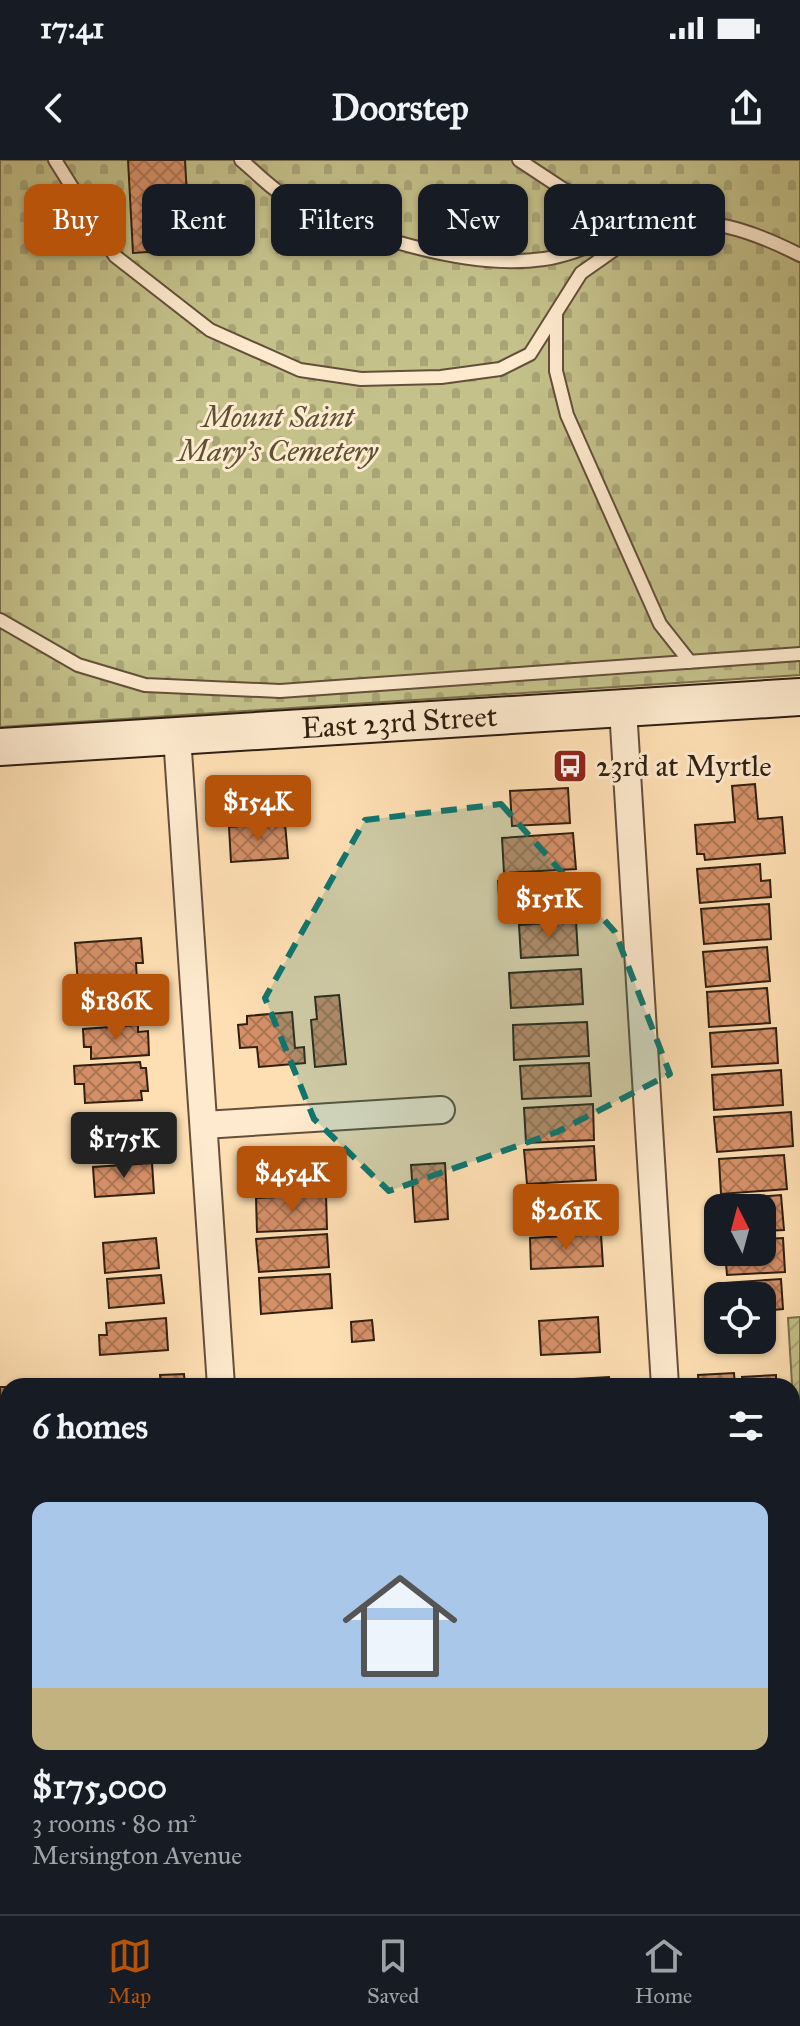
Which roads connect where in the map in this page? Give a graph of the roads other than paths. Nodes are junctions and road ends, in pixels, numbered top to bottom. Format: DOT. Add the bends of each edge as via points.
graph roads {
  1 [pos="55,160"];
  2 [pos="241,160"];
  3 [pos="519,160"];
  4 [pos="555,184"];
  5 [pos="725,226"];
  6 [pos="800,255"];
  7 [pos="554,256"];
  8 [pos="605,256"];
  9 [pos="556,315"];
  10 [pos="0,620"];
  11 [pos="800,654"];
  12 [pos="690,662"];
  13 [pos="800,697"];
  14 [pos="623,709"];
  15 [pos="177,736"];
  16 [pos="0,747"];
  17 [pos="441,1110"];
  18 [pos="204,1125"];
  19 [pos="220,1378"];
  20 [pos="665,1378"];
  1 -- 9 [label="lane" via="115,256 210,330 300,370 361,379 500,369 530,354"];
  2 -- 7 [label="lane" via="290,200 370,235 500,263"];
  3 -- 4 [label="lane"];
  5 -- 6 [label="lane" via="759,234"];
  8 -- 9 [label="lane" via="581,273"];
  9 -- 12 [label="lane" via="556,371 567,415 660,624"];
  10 -- 12 [label="lane" via="78,665 145,685 280,691"];
  11 -- 12 [label="lane"];
  13 -- 14 [label="main road, East 23rd Street"];
  14 -- 15 [label="main road, East 23rd Street"];
  14 -- 20 [label="street"];
  15 -- 16 [label="main road, East 23rd Street"];
  15 -- 18 [label="street"];
  17 -- 18 [label="street"];
  18 -- 19 [label="street"];
}
